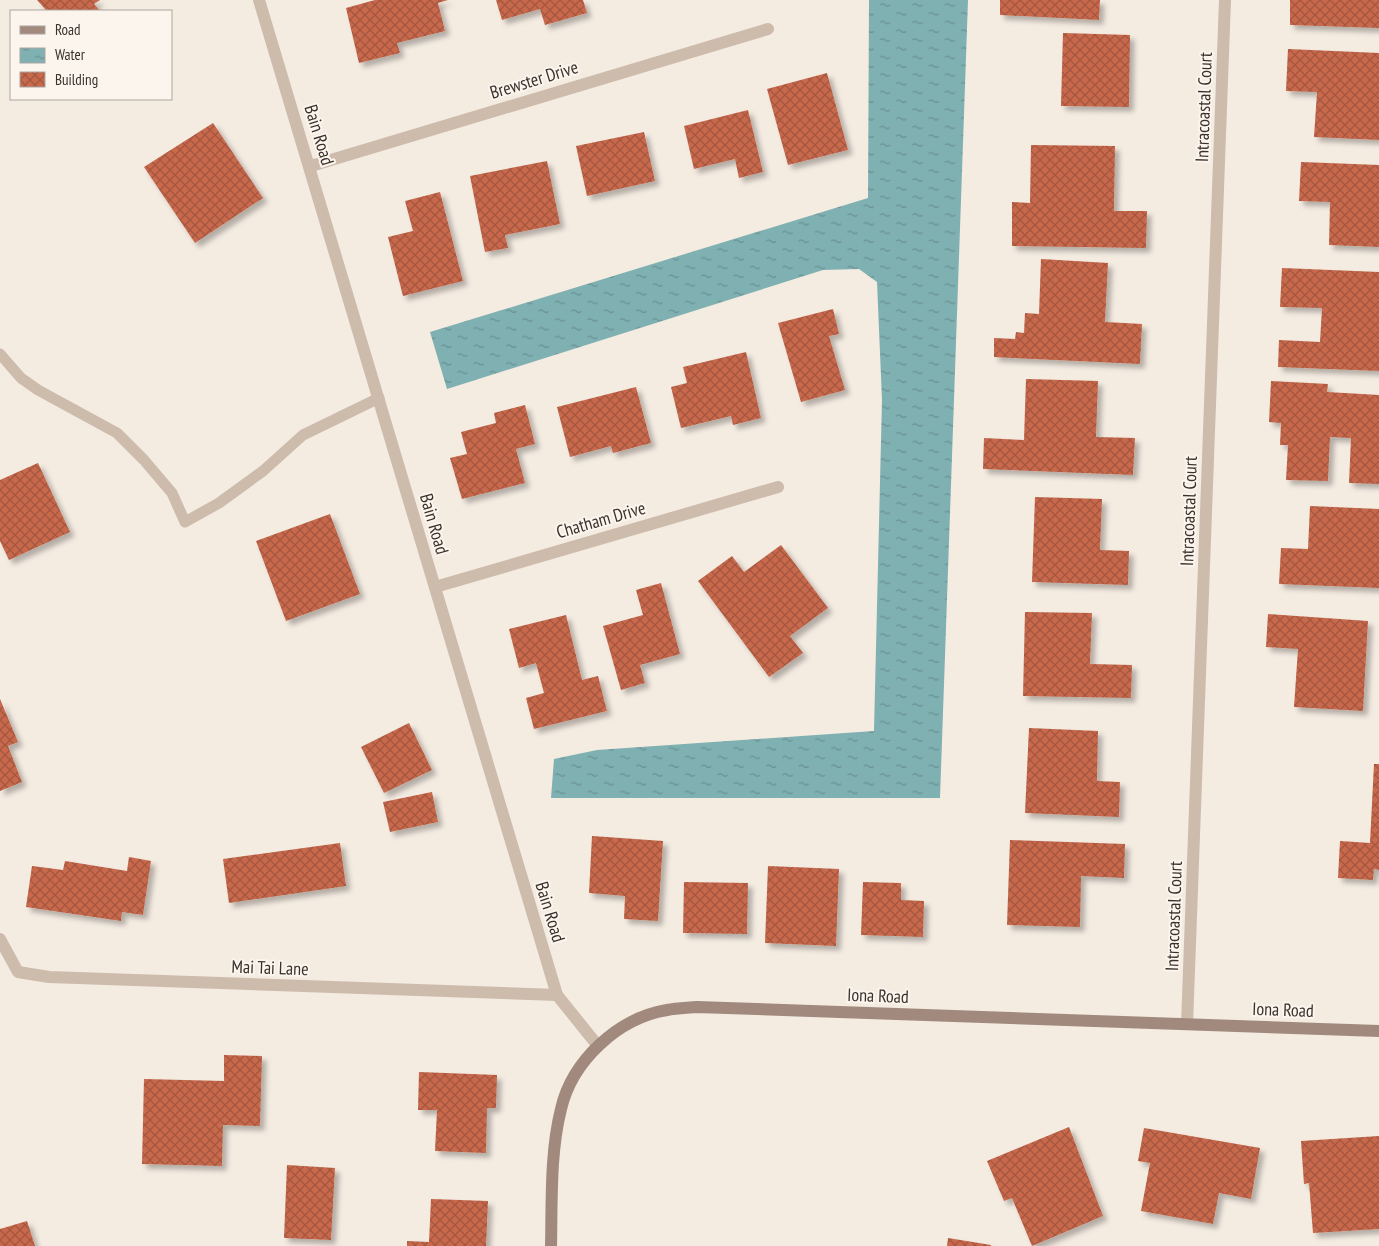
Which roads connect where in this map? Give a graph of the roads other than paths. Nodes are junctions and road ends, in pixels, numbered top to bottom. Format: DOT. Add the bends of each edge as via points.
graph roads {
  1 [pos="260,0"];
  2 [pos="1225,0"];
  3 [pos="768,29"];
  4 [pos="311,166"];
  5 [pos="0,354"];
  6 [pos="379,398"];
  7 [pos="778,487"];
  8 [pos="435,587"];
  9 [pos="0,939"];
  10 [pos="557,995"];
  11 [pos="1187,1024"];
  12 [pos="1379,1031"];
  13 [pos="598,1046"];
  14 [pos="551,1246"];
  1 -- 4 [label="street, Bain Road"];
  2 -- 11 [label="street, Intracoastal Court"];
  3 -- 4 [label="street, Brewster Drive"];
  4 -- 6 [label="street, Bain Road"];
  5 -- 6 [label="lane" via="21,378 38,390 117,433 172,493 185,522 219,503 256,476 303,435"];
  6 -- 8 [label="street, Bain Road"];
  7 -- 8 [label="street, Chatham Drive"];
  8 -- 10 [label="street, Bain Road"];
  9 -- 10 [label="street, Mai Tai Lane" via="18,972 49,976"];
  10 -- 13 [label="street, Bain Road"];
  11 -- 12 [label="street, Iona Road"];
  11 -- 13 [label="street, Iona Road" via="697,1007 665,1010 633,1022"];
  13 -- 14 [label="street, Iona Road" via="574,1076 561,1107 555,1140"];
}
